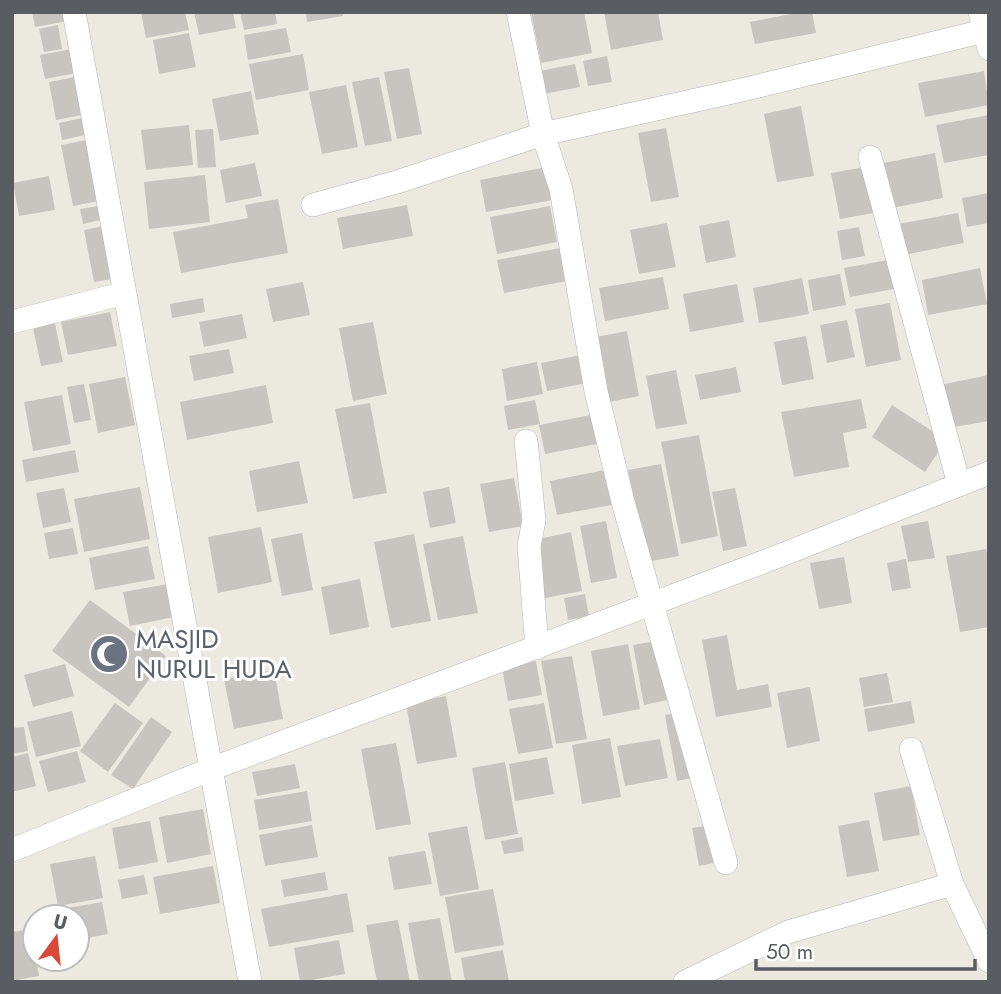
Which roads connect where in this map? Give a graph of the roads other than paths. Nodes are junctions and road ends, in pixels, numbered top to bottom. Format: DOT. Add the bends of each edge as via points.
graph roads {
  1 [pos="74,12"];
  2 [pos="518,12"];
  3 [pos="984,31"];
  4 [pos="542,134"];
  5 [pos="870,157"];
  6 [pos="313,205"];
  7 [pos="125,293"];
  8 [pos="12,323"];
  9 [pos="526,441"];
  10 [pos="989,473"];
  11 [pos="959,484"];
  12 [pos="653,604"];
  13 [pos="537,648"];
  14 [pos="911,749"];
  15 [pos="211,769"];
  16 [pos="12,850"];
  17 [pos="726,863"];
  18 [pos="952,884"];
  19 [pos="989,961"];
  20 [pos="250,982"];
  21 [pos="685,982"];
  1 -- 7 [label="street"];
  2 -- 4 [label="street"];
  3 -- 4 [label="street"];
  4 -- 6 [label="street"];
  4 -- 12 [label="street" via="561,189 596,391"];
  5 -- 11 [label="street"];
  7 -- 8 [label="street"];
  7 -- 15 [label="street"];
  9 -- 13 [label="street" via="534,520 529,546"];
  10 -- 11 [label="street"];
  11 -- 12 [label="street"];
  12 -- 13 [label="street"];
  12 -- 17 [label="street"];
  13 -- 15 [label="street"];
  14 -- 18 [label="street"];
  15 -- 16 [label="street"];
  15 -- 20 [label="street"];
  18 -- 19 [label="street"];
  18 -- 21 [label="street" via="788,932"];
}
